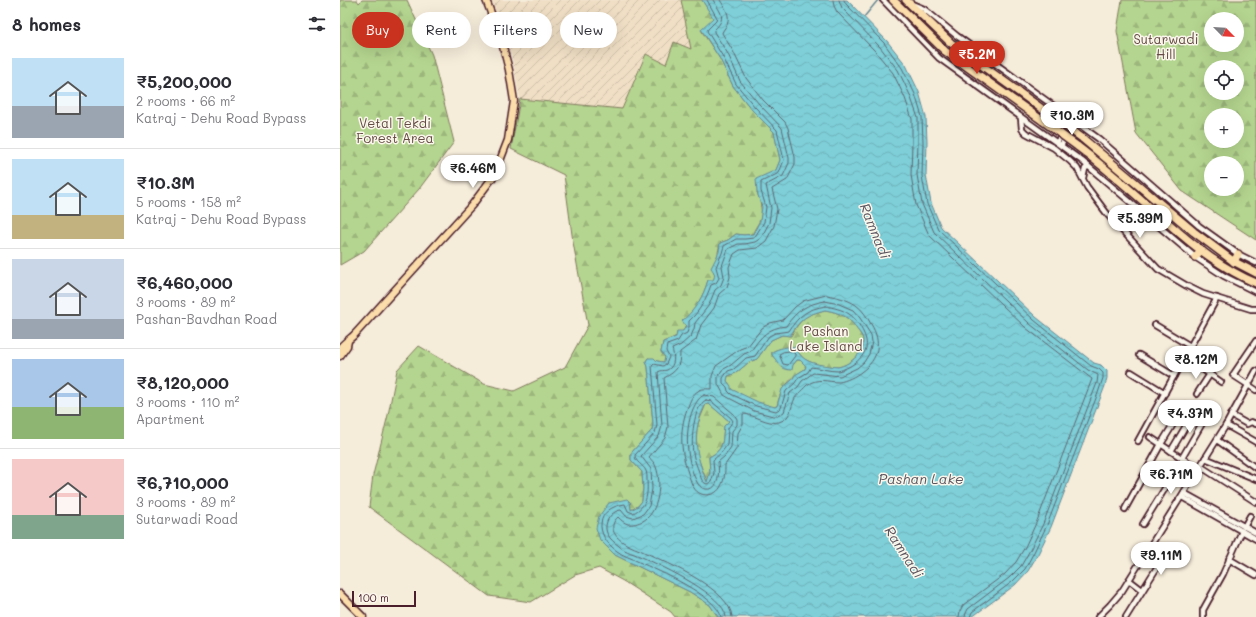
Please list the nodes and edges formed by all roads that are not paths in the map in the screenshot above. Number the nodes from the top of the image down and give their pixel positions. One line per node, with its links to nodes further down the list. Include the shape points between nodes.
1 (486, 0): 23 (main road, via 501,39 514,101 508,140 501,158 493,177 472,205)
2 (883, 0): 4 (street)
3 (907, 1): 8 (street, via 924,9 962,40); 15 (highway, bridge, via 951,43 1082,138 1194,232)
4 (893, 3): 5 (highway); 6 (street)
5 (916, 22): 6 (highway); 12 (highway, bridge, via 945,51 1077,146)
6 (910, 28): 7 (street, via 939,58)
7 (1022, 118): 9 (street); 11 (street, via 1022,129 1026,133 1065,156)
8 (1076, 122): 9 (street); 13 (street, via 1199,226)
9 (1059, 144): 10 (street)
10 (1088, 166): 11 (street); 14 (street)
11 (1083, 178): 20 (street, via 1108,215 1158,269 1187,286)
12 (1201, 250): 14 (highway); 18 (highway, via 1228,270)
13 (1238, 254): 15 (highway); 16 (street)
14 (1195, 257): 19 (street, via 1224,276)
15 (1234, 262): 17 (highway)
16 (1256, 263)
17 (1256, 273)
18 (1256, 283)
19 (1256, 292)
20 (1217, 298): 21 (street); 25 (street)
21 (1256, 309)
22 (1155, 325): 25 (street)
23 (348, 341): 26 (main road); 28 (main road)
24 (1256, 341): 35 (street, via 1234,375)
25 (1190, 346): 29 (street)
26 (340, 348)
27 (1139, 355): 33 (street)
28 (340, 356)
29 (1185, 357): 32 (street); 33 (street)
30 (1256, 371): 35 (street)
31 (1131, 372): 37 (street)
32 (1210, 374): 34 (street); 38 (street)
33 (1174, 376): 37 (street)
34 (1221, 382)
35 (1248, 385): 36 (street); 42 (street)
36 (1256, 390)
37 (1165, 393): 47 (street)
38 (1197, 394)
39 (1185, 405): 49 (street)
40 (1196, 408): 50 (street)
41 (1211, 408): 51 (street)
42 (1231, 416): 43 (street, via 1246,424); 44 (street)
43 (1256, 424)
44 (1226, 425): 46 (street); 48 (street)
45 (1150, 437): 49 (street)
46 (1217, 440): 52 (street); 54 (street)
47 (1138, 441)
48 (1256, 442)
49 (1161, 444): 50 (street); 58 (street)
50 (1171, 451): 51 (street)
51 (1183, 458): 53 (street); 60 (street)
52 (1205, 458): 53 (street); 55 (street)
53 (1200, 467): 56 (street); 57 (street)
54 (1256, 468)
55 (1256, 479)
56 (1183, 495): 61 (street); 67 (street)
57 (1256, 502)
58 (1125, 508)
59 (1250, 516): 61 (street)
60 (1142, 524)
61 (1245, 530): 62 (street); 63 (street); 65 (street)
62 (1256, 533)
63 (1256, 539)
64 (1166, 553): 68 (street)
65 (1229, 559): 66 (street); 74 (street, via 1203,610)
66 (1256, 575)
67 (1129, 580): 68 (street); 70 (street)
68 (1142, 590): 73 (street)
69 (340, 594): 71 (main road)
70 (1104, 614): 72 (street)
71 (363, 617)
72 (1098, 617)
73 (1126, 617)
74 (1203, 617)

